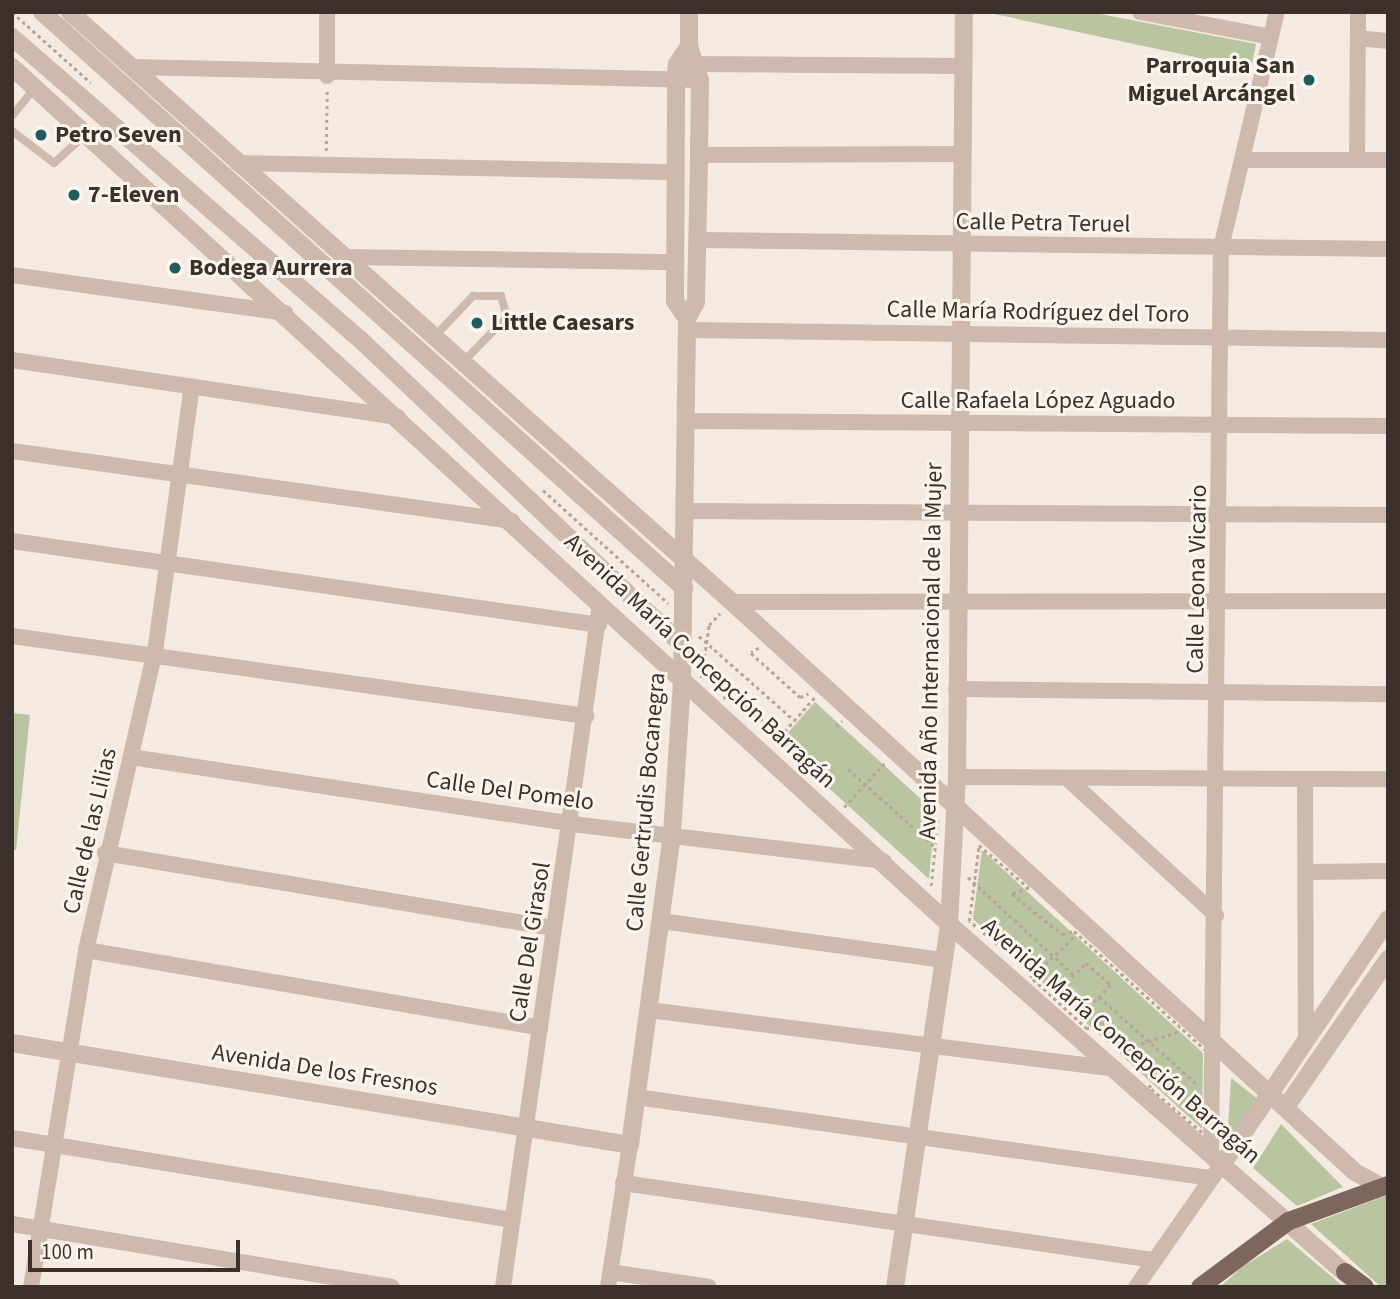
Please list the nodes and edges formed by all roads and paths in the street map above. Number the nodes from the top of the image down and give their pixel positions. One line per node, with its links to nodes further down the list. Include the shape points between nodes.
1 (42, 12): 63 (street, Avenida María Concepción Barragán)
2 (70, 12): 16 (street)
3 (327, 12): 19 (street)
4 (689, 12): 13 (street, Calle Gertrudis Bocanegra)
5 (964, 12): 14 (street, Avenida Año Internacional de la Mujer)
6 (1140, 12): 10 (street)
7 (1277, 12): 10 (street, Calle Leona Vicario)
8 (1358, 12): 11 (street)
9 (12, 37): 76 (street, Avenida María Concepción Barragán, via 366,344)
10 (1271, 37): 27 (street, Calle Leona Vicario)
11 (1358, 38): 12 (street); 26 (street)
12 (1388, 41)
13 (689, 46): 17 (street); 18 (street, Calle Gertrudis Bocanegra)
14 (962, 66): 18 (street); 24 (street, Avenida Año Internacional de la Mujer)
15 (12, 67): 20 (street, Avenida María Concepción Barragán)
16 (132, 67): 19 (street); 29 (street)
17 (677, 72): 18 (street); 19 (street); 31 (street, Calle Gertrudis Bocanegra)
18 (699, 72): 25 (street, Calle Gertrudis Bocanegra)
19 (327, 76): 30 (path)
20 (36, 88): 21 (lane); 23 (street, Avenida María Concepción Barragán)
21 (12, 116)
22 (12, 131): 23 (lane, via 54,163)
23 (87, 134): 39 (street, Avenida María Concepción Barragán)
24 (960, 154): 25 (street); 33 (street, Avenida Año Internacional de la Mujer)
25 (699, 155): 32 (street, Calle Gertrudis Bocanegra)
26 (1357, 159): 27 (street); 28 (street)
27 (1242, 160): 34 (street, Calle Leona Vicario)
28 (1388, 160)
29 (237, 163): 30 (street); 36 (street)
30 (326, 165): 31 (street)
31 (676, 172): 37 (street, Calle Gertrudis Bocanegra)
32 (698, 240): 33 (street, Calle Petra Teruel); 40 (street, Calle Gertrudis Bocanegra, via 696,302)
33 (960, 245): 34 (street, Calle Petra Teruel); 41 (street, Avenida Año Internacional de la Mujer)
34 (1221, 248): 35 (street, Calle Petra Teruel); 43 (street, Calle Leona Vicario)
35 (1388, 249)
36 (345, 257): 37 (street); 42 (street)
37 (675, 262): 40 (street, Calle Gertrudis Bocanegra, via 675,302)
38 (12, 275): 39 (street)
39 (287, 313): 48 (street, Avenida María Concepción Barragán)
40 (687, 325): 41 (street, Calle María Rodríguez del Toro); 49 (street, Calle Gertrudis Bocanegra)
41 (960, 332): 43 (street, Calle María Rodríguez del Toro); 50 (street, Avenida Año Internacional de la Mujer)
42 (434, 337): 46 (street); 46 (lane, via 473,296 501,296 507,317)
43 (1222, 338): 44 (street, Calle María Rodríguez del Toro); 51 (street, Calle Leona Vicario)
44 (1388, 340)
45 (12, 360): 47 (street)
46 (462, 363): 61 (street)
47 (192, 387): 48 (street); 54 (street, Calle de las Lilias)
48 (400, 418): 59 (street, Avenida María Concepción Barragán)
49 (687, 421): 50 (street, Calle Rafaela López Aguado); 55 (street, Calle Gertrudis Bocanegra)
50 (959, 423): 51 (street, Calle Rafaela López Aguado); 56 (street, Avenida Año Internacional de la Mujer)
51 (1221, 425): 52 (street, Calle Rafaela López Aguado); 58 (street, Calle Leona Vicario)
52 (1388, 426)
53 (12, 451): 54 (street)
54 (180, 475): 59 (street); 62 (street, Calle de las Lilias)
55 (686, 511): 56 (street); 61 (street, Calle Gertrudis Bocanegra)
56 (958, 514): 58 (street); 65 (street, Avenida Año Internacional de la Mujer)
57 (1388, 514): 58 (street)
58 (1220, 517): 66 (street, Calle Leona Vicario)
59 (512, 521): 69 (street, Avenida María Concepción Barragán)
60 (12, 541): 62 (street)
61 (685, 563): 63 (street, Calle Gertrudis Bocanegra); 68 (street)
62 (168, 564): 72 (street); 77 (street, Calle de las Lilias)
63 (684, 588): 70 (street, Calle Gertrudis Bocanegra)
64 (660, 595): 70 (path)
65 (959, 597): 66 (street); 68 (street); 80 (street, Avenida Año Internacional de la Mujer)
66 (1220, 599): 67 (street); 82 (street, Calle Leona Vicario)
67 (1388, 601)
68 (732, 602): 111 (street)
69 (600, 605): 72 (street, Calle Del Girasol); 78 (street, Avenida María Concepción Barragán)
70 (684, 621): 75 (path); 76 (street, Calle Gertrudis Bocanegra)
71 (731, 621): 75 (path, via 720,613 709,625)
72 (599, 625): 87 (street, Calle Del Girasol)
73 (12, 636): 77 (street)
74 (751, 638): 84 (path, via 761,646 751,653 800,697)
75 (706, 643): 79 (path, via 701,678); 88 (path)
76 (683, 646): 78 (street, Calle Gertrudis Bocanegra)
77 (155, 652): 87 (street); 95 (street, Calle de las Lilias)
78 (682, 682): 114 (street, Calle Gertrudis Bocanegra); 117 (street, Avenida María Concepción Barragán)
79 (708, 685)
80 (956, 689): 82 (street); 103 (street, Avenida Año Internacional de la Mujer)
81 (715, 692): 92 (path, via 722,699 736,693 768,726 758,730)
82 (1218, 692): 83 (street); 106 (street, Calle Leona Vicario)
83 (1388, 694)
84 (815, 696): 85 (path); 88 (path)
85 (824, 705)
86 (833, 713): 89 (path)
87 (586, 716): 113 (street, Calle Del Girasol)
88 (794, 720): 92 (path)
89 (842, 721): 90 (path); 91 (path)
90 (836, 726)
91 (851, 729)
92 (774, 744): 93 (path)
93 (782, 752)
94 (877, 754): 98 (path)
95 (131, 757): 113 (street, Calle Del Pomelo); 116 (street, Calle de las Lilias)
96 (809, 759): 99 (path)
97 (791, 760): 99 (path)
98 (886, 762): 101 (path); 108 (path)
99 (800, 768): 102 (path)
100 (848, 769): 108 (path)
101 (895, 770)
102 (809, 776)
103 (957, 777): 105 (street); 111 (street, Avenida Año Internacional de la Mujer)
104 (1388, 779): 107 (street)
105 (1069, 780): 106 (street); 123 (street)
106 (1219, 782): 107 (street); 123 (street, Calle Leona Vicario)
107 (1305, 782): 120 (street)
108 (865, 784): 110 (path); 115 (path)
109 (835, 799): 110 (path)
110 (844, 807): 112 (path)
111 (947, 807): 115 (path); 118 (street, Avenida Año Internacional de la Mujer); 140 (street)
112 (854, 816)
113 (572, 824): 114 (street, Calle Del Pomelo); 127 (street, Calle Del Girasol)
114 (672, 833): 117 (street, Calle Del Pomelo); 125 (street, Calle Gertrudis Bocanegra)
115 (935, 847): 118 (path); 121 (path, via 932,887)
116 (105, 853): 127 (street); 129 (street, Calle de las Lilias)
117 (884, 861): 126 (street, Avenida María Concepción Barragán)
118 (953, 863): 122 (path); 126 (street, Avenida Año Internacional de la Mujer)
119 (1388, 871): 120 (street)
120 (1307, 872): 139 (street)
121 (922, 878)
122 (974, 883): 128 (path, via 979,845 1029,888 1012,894 1062,934); 130 (path); 133 (path, via 969,920 1002,949 1015,944)
123 (1216, 915): 140 (street, Calle Leona Vicario)
124 (1388, 919): 139 (street)
125 (661, 921): 132 (street); 136 (street, Calle Gertrudis Bocanegra)
126 (949, 924): 132 (street, Avenida Año Internacional de la Mujer); 146 (street, Avenida María Concepción Barragán)
127 (555, 928): 137 (street, Calle Del Girasol)
128 (1078, 934): 130 (path); 138 (path)
129 (86, 950): 137 (street); 145 (street, Calle de las Lilias)
130 (1054, 955): 133 (path); 134 (path)
131 (1388, 959): 150 (street)
132 (943, 960): 143 (street, Avenida Año Internacional de la Mujer)
133 (1040, 969): 144 (path, via 1030,977 1087,1029 1102,1023)
134 (1074, 975): 135 (path, via 1086,963 1111,985); 135 (path, via 1062,987 1088,1009)
135 (1099, 997): 141 (path)
136 (649, 1010): 143 (street); 149 (street, Calle Gertrudis Bocanegra)
137 (540, 1028): 151 (street, Calle Del Girasol)
138 (1184, 1030): 141 (path); 147 (path, via 1207,1051)
139 (1306, 1038): 148 (street)
140 (1215, 1041): 147 (street, Calle Leona Vicario); 148 (street)
141 (1150, 1042): 144 (path); 147 (path)
142 (12, 1044): 145 (street, Avenida De los Fresnos)
143 (930, 1045): 146 (street); 152 (street, Avenida Año Internacional de la Mujer)
144 (1128, 1048): 147 (path, via 1160,1080 1148,1087 1207,1138)
145 (67, 1052): 151 (street, Avenida De los Fresnos); 155 (street, Calle de las Lilias)
146 (1115, 1069): 156 (street, Avenida María Concepción Barragán)
147 (1209, 1095): 156 (street, Calle Leona Vicario)
148 (1270, 1095): 150 (street); 156 (street)
149 (636, 1097): 152 (street); 154 (street, Calle Gertrudis Bocanegra)
150 (1286, 1107): 159 (street, via 1355,1172)
151 (527, 1128): 154 (street, Avenida De los Fresnos); 160 (street, Calle Del Girasol)
152 (917, 1136): 157 (street); 163 (street, Avenida Año Internacional de la Mujer)
153 (12, 1138): 155 (street)
154 (630, 1145): 158 (street, Calle Gertrudis Bocanegra)
155 (53, 1146): 160 (street); 164 (street, Calle de las Lilias)
156 (1217, 1158): 157 (street); 161 (street, Avenida María Concepción Barragán)
157 (1211, 1178): 165 (street)
158 (623, 1183): 163 (street); 167 (street, Calle Gertrudis Bocanegra)
159 (1384, 1185): 161 (main road)
160 (512, 1220): 170 (street, Calle Del Girasol)
161 (1289, 1222): 166 (street, Avenida María Concepción Barragán); 174 (main road)
162 (12, 1224): 164 (street)
163 (905, 1226): 165 (street); 172 (street, Avenida Año Internacional de la Mujer)
164 (40, 1228): 168 (street, Calle de las Lilias); 169 (street)
165 (1154, 1260): 173 (street)
166 (1345, 1272): 175 (main road)
167 (610, 1279): 171 (street)
168 (31, 1287)
169 (392, 1287)
170 (503, 1287)
171 (709, 1287)
172 (895, 1287)
173 (1136, 1287)
174 (1200, 1287)
175 (1362, 1287)

